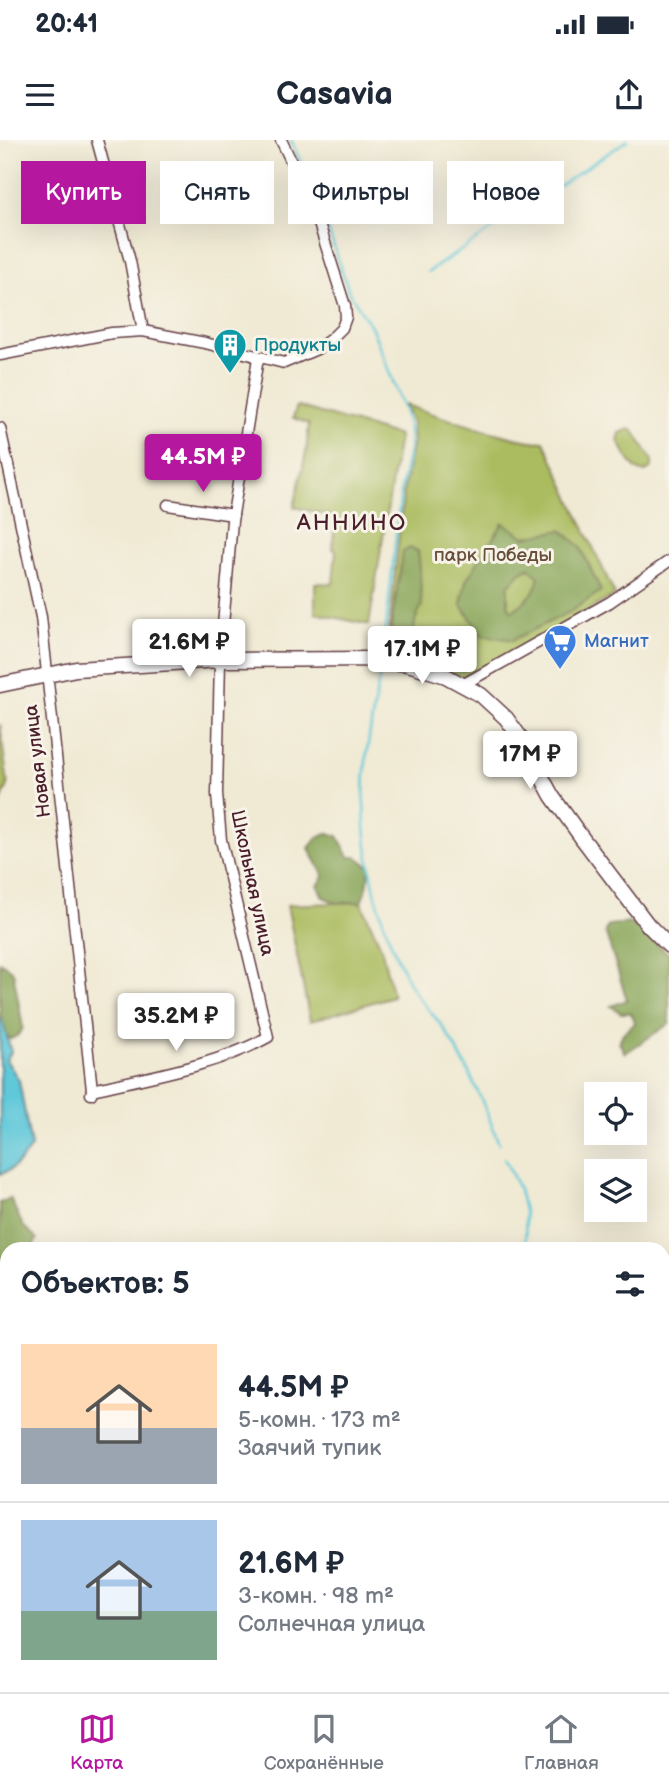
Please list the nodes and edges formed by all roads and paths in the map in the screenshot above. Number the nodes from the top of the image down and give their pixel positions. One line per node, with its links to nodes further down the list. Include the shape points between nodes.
1 (97, 140): 3 (street, via 130,261)
2 (281, 140): 5 (street, via 316,211 346,317 342,328 317,349 284,363)
3 (143, 331): 4 (street); 5 (street)
4 (0, 355)
5 (258, 358): 8 (street, Школьная улица)
6 (0, 428): 11 (street, Новая улица, via 41,617)
7 (168, 505): 8 (street)
8 (233, 515): 10 (street, Школьная улица)
9 (669, 561): 12 (street, via 610,602)
10 (220, 660): 11 (main road); 12 (main road, via 373,659 425,668); 15 (street, Школьная улица, via 217,794 221,840 268,1037 217,1058)
11 (45, 674): 13 (main road); 15 (street, Новая улица)
12 (464, 684): 14 (main road, via 506,718 552,796 648,925)
13 (0, 685)
14 (669, 946)
15 (91, 1092)

